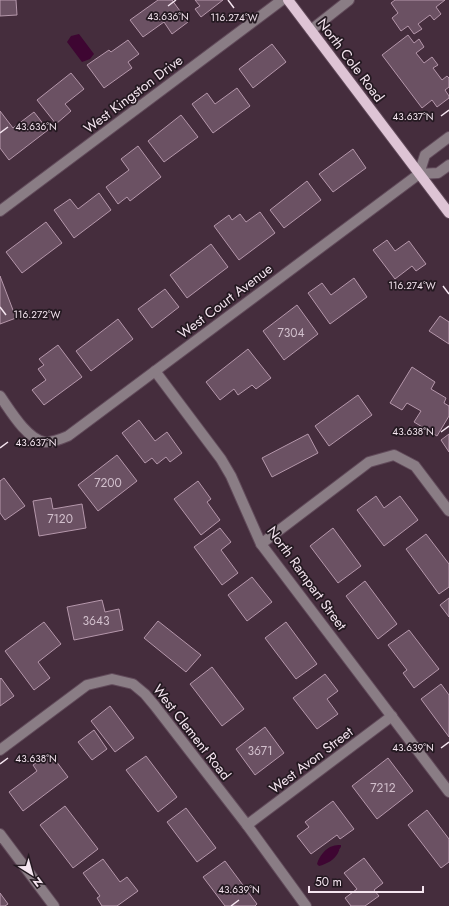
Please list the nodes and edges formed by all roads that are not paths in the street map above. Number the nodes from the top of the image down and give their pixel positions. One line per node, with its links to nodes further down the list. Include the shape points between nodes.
1 (282, 0): 9 (street, West Kingston Drive)
2 (288, 0): 5 (main road, North Cole Road)
3 (349, 0): 4 (street)
4 (338, 3): 5 (street)
5 (311, 30): 8 (main road, North Cole Road)
6 (449, 137): 8 (street, via 424,155)
7 (449, 165): 8 (street, via 438,173)
8 (419, 174): 10 (main road, North Cole Road); 11 (street, West Court Avenue)
9 (0, 211)
10 (449, 213)
11 (155, 371): 12 (street, West Court Avenue, via 68,436 57,441 44,442 34,437); 14 (street, North Rampart Street, via 221,459)
12 (0, 396)
13 (449, 512): 14 (street, via 415,466 394,455 369,462)
14 (262, 544): 15 (street, North Rampart Street)
15 (392, 716): 17 (street, North Rampart Street); 18 (street, West Avon Street)
16 (0, 750): 18 (street, West Clement Road, via 87,685 112,679 134,684 145,694)
17 (449, 792)
18 (247, 825): 21 (street, West Clement Road)
19 (0, 834): 20 (street)
20 (54, 906)
21 (306, 906)

